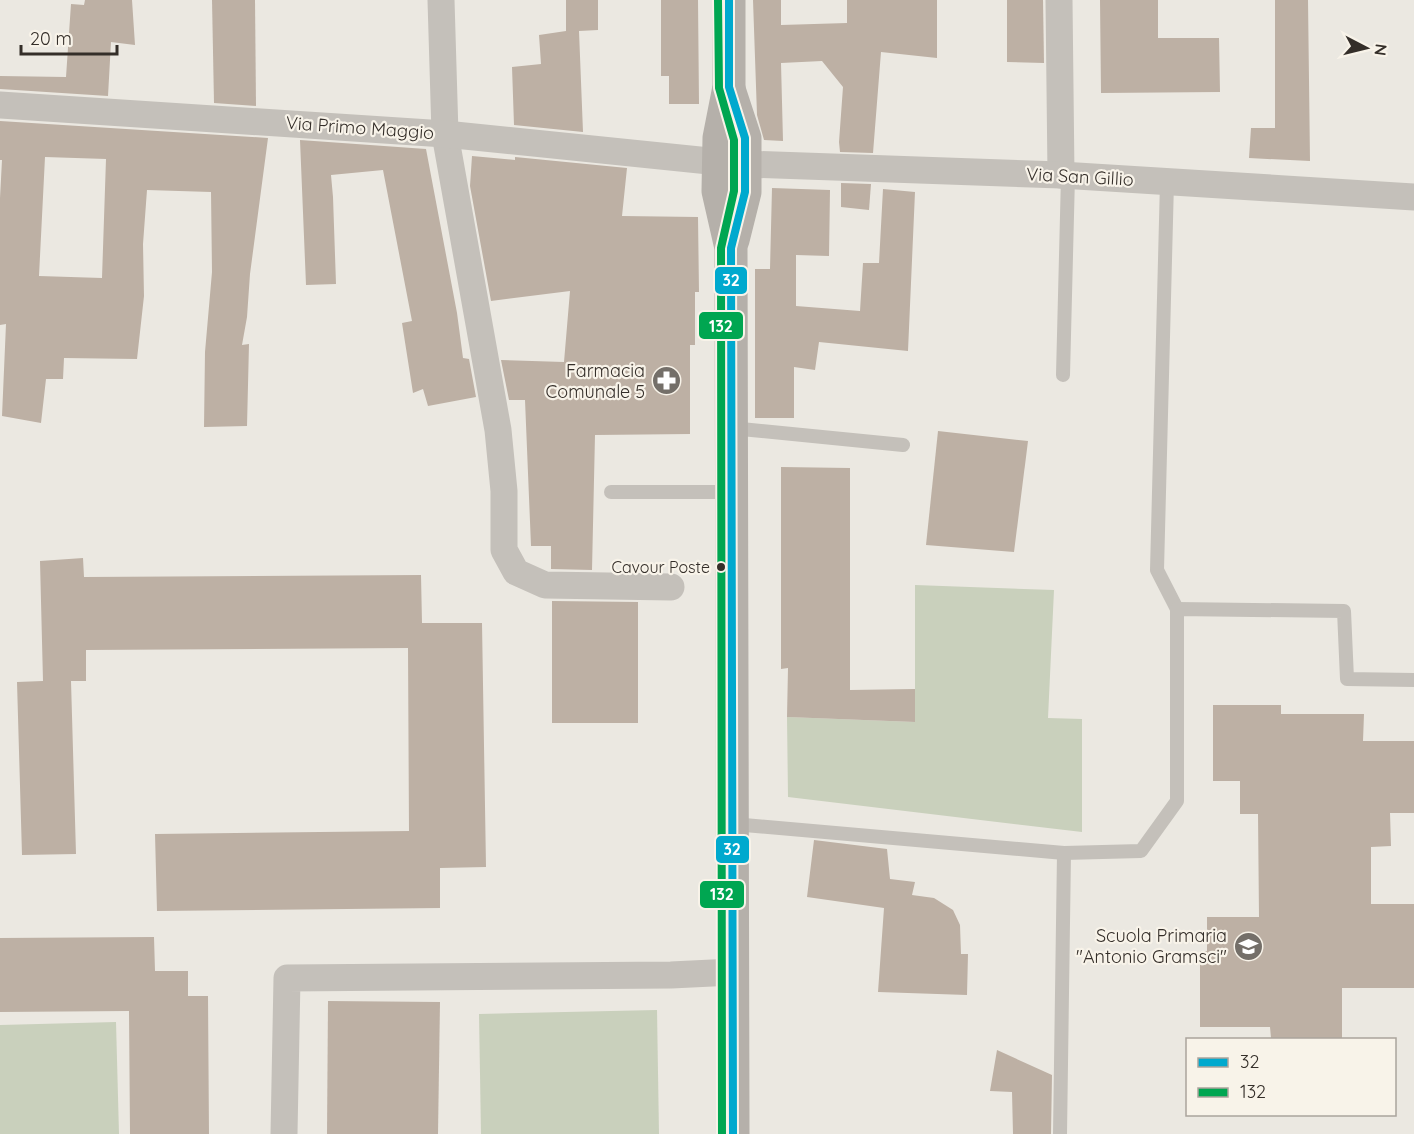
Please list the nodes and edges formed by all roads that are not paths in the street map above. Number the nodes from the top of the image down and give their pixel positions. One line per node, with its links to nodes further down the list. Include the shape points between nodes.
1 (441, 0): 5 (street)
2 (729, 0): 6 (main road, via 729,87 745,138)
3 (1059, 0): 7 (street)
4 (0, 105): 5 (street, Via Primo Maggio)
5 (445, 134): 6 (street, Via Primo Maggio); 15 (street, via 499,441 504,550 516,572 545,585)
6 (732, 163): 7 (street, Via San Gillio); 11 (main road, via 745,192 731,248)
7 (1064, 175): 8 (street, Via San Gillio); 10 (lane)
8 (1167, 182): 9 (street, Via San Gillio); 16 (lane, via 1157,570)
9 (1414, 197)
10 (1063, 375)
11 (731, 428): 12 (lane); 14 (main road)
12 (903, 445)
13 (611, 492): 14 (lane)
14 (731, 492): 18 (main road)
15 (671, 586)
16 (1177, 609): 17 (lane, via 1344,611 1347,679); 19 (lane, via 1177,801 1141,851)
17 (1414, 680)
18 (733, 824): 19 (lane); 20 (main road)
19 (1064, 854): 23 (lane)
20 (733, 972): 21 (street, via 287,978); 22 (main road)
21 (284, 1134)
22 (733, 1134)
23 (1060, 1134)

